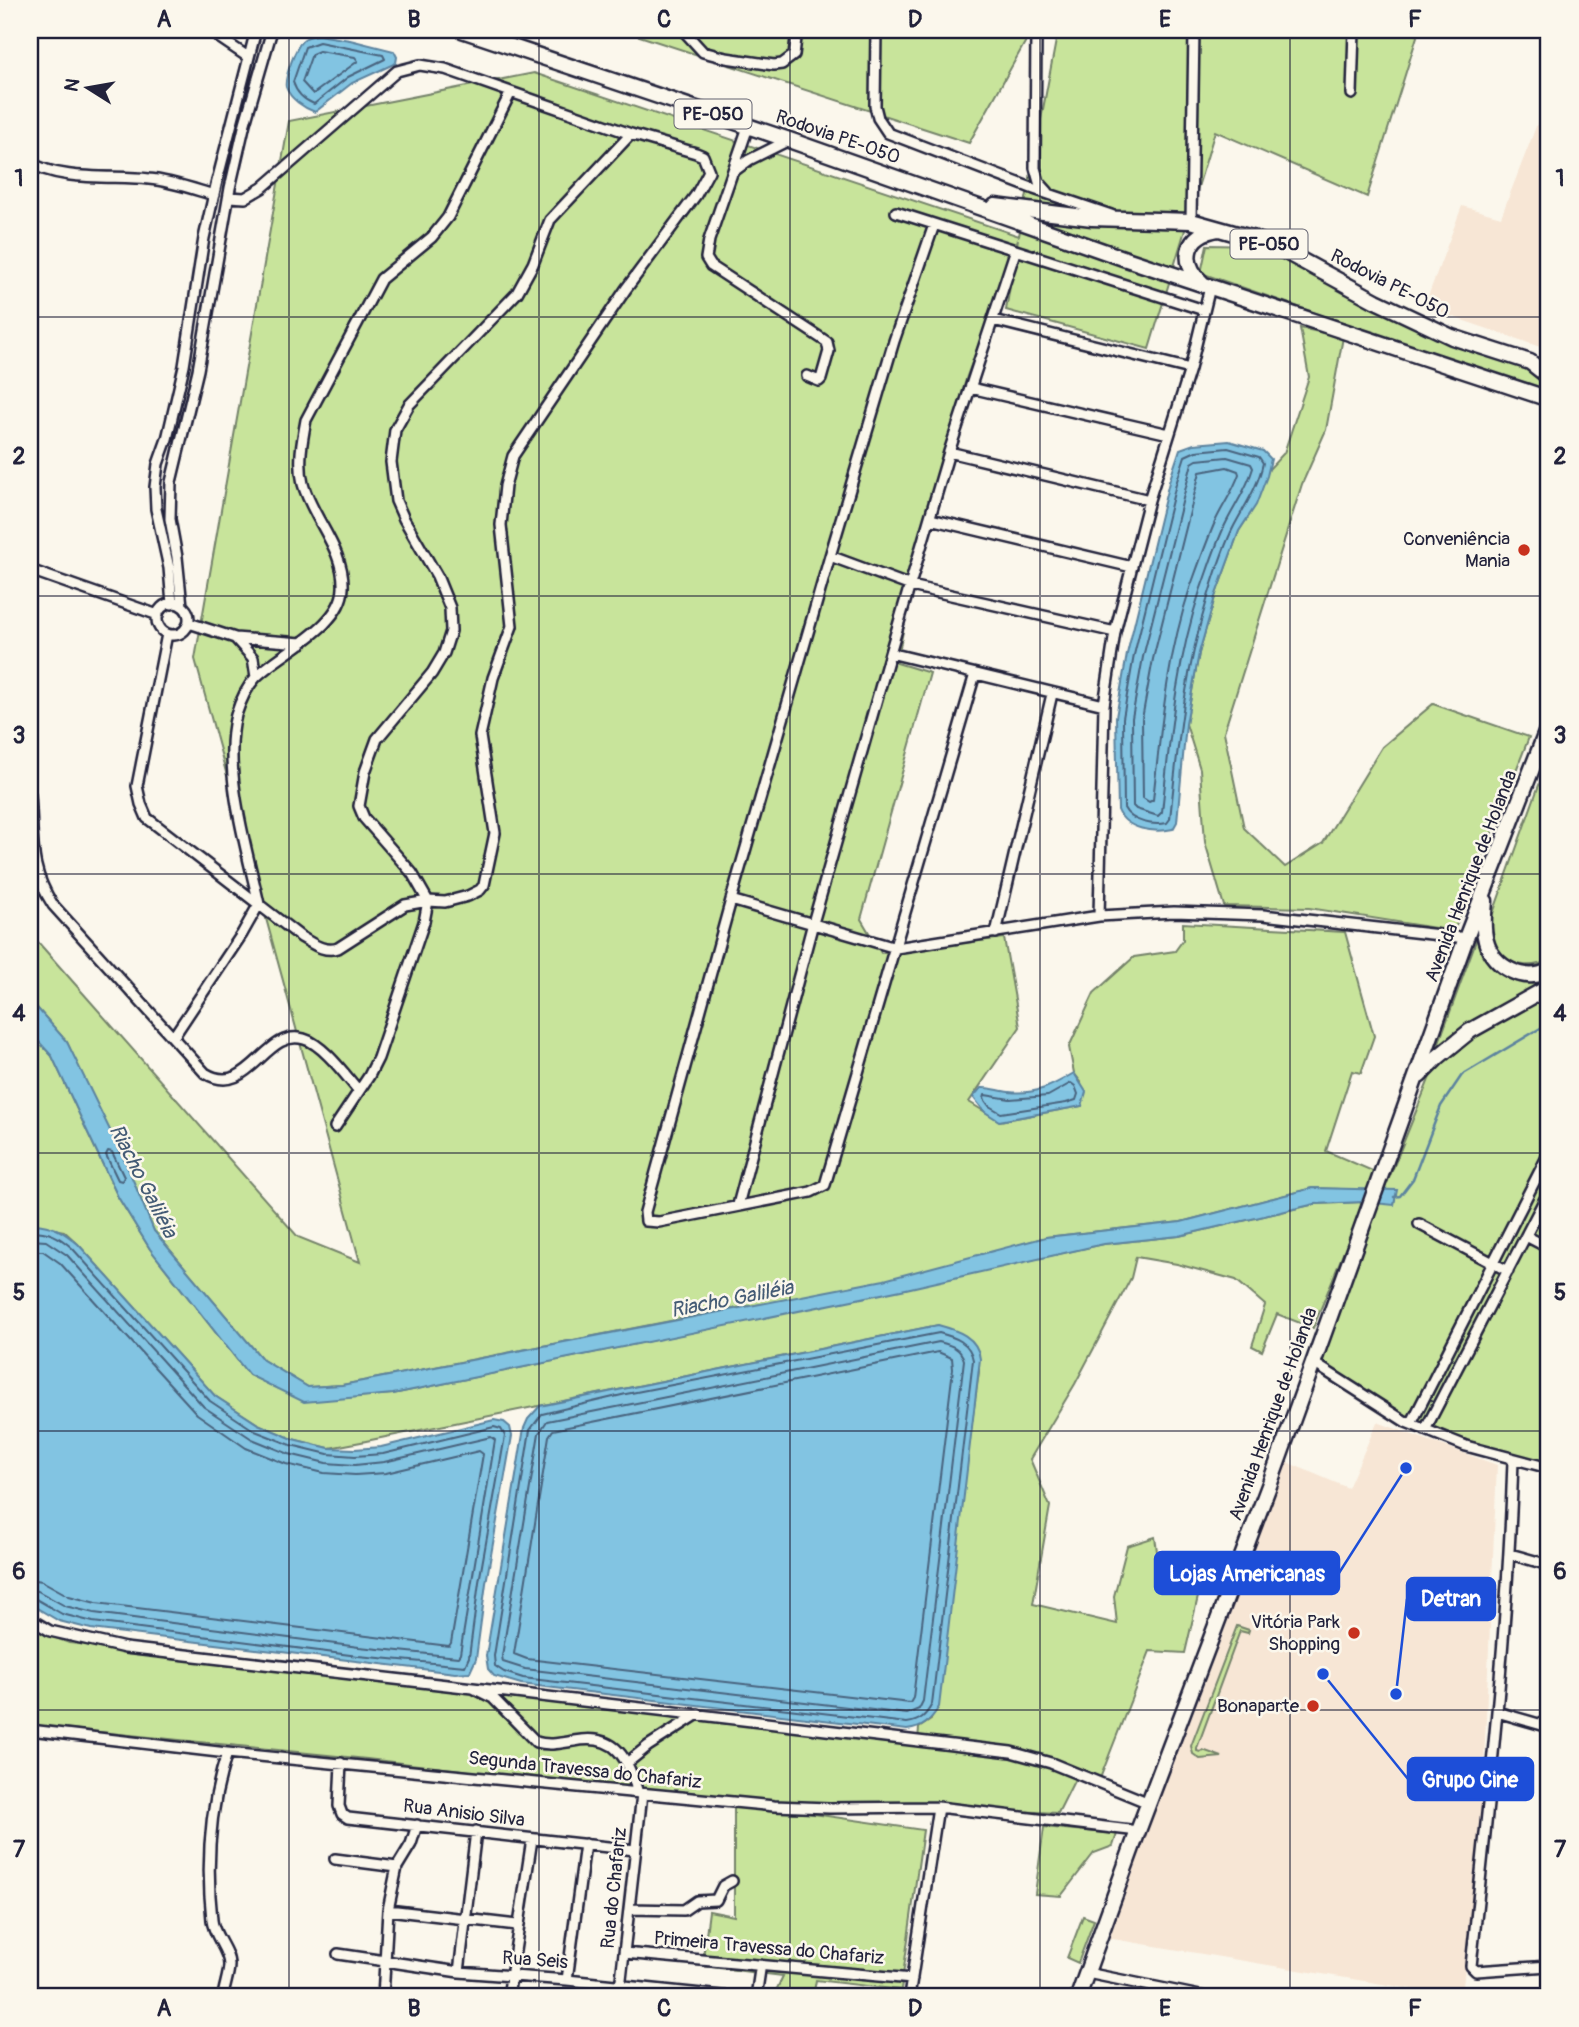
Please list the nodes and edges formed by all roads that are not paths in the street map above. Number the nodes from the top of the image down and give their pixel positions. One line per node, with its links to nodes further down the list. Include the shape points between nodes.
1 (208, 30): 13 (street)
2 (256, 30): 11 (street)
3 (272, 30): 12 (street)
4 (462, 30): 16 (main road, Rodovia PE-050 / PE-050)
5 (683, 30): 6 (street, via 703,52 774,65 794,55)
6 (797, 30)
7 (876, 30): 22 (street, via 875,106 888,133)
8 (1036, 30): 22 (street, via 1035,168 1038,182)
9 (1194, 30): 27 (street)
10 (1354, 30): 15 (street)
11 (252, 43): 12 (street); 13 (street)
12 (266, 48): 23 (street)
13 (248, 57): 21 (street)
14 (511, 92): 17 (street); 23 (street, via 437,67 406,67 262,188 245,198); 56 (street, via 448,217 432,237 381,279 306,420 300,467 343,587 340,605)
15 (1352, 94)
16 (748, 127): 18 (main road, Rodovia PE-050 / PE-050); 20 (street)
17 (631, 134): 66 (street, via 550,220 517,293 409,405 395,430 391,462 396,500 437,576 450,608 451,631 432,673 377,739 359,806 412,873); 66 (street, via 703,156 709,171 513,456 501,525 512,626 493,678 480,736 495,833 489,867 480,890 445,902)
18 (789, 140): 20 (street); 24 (main road, Rodovia PE-050 / PE-050)
19 (32, 166): 21 (street, via 82,176 159,180)
20 (733, 172): 37 (street, via 707,246 708,263 827,342 830,351 821,379)
21 (214, 194): 23 (street); 23 (street); 49 (street, via 184,366 155,487)
22 (1052, 195): 26 (street)
23 (229, 197): 50 (street, via 198,370 171,482 170,519)
24 (962, 202): 26 (main road, Rodovia PE-050 / PE-050, via 1045,214); 31 (main road, Rodovia PE-050 / PE-050)
25 (896, 212): 28 (street)
26 (1118, 217): 27 (main road, Rodovia PE-050 / PE-050)
27 (1191, 221): 29 (main road, Rodovia PE-050 / PE-050)
28 (934, 225): 30 (street); 45 (street)
29 (1219, 228): 31 (main road, via 1206,230 1189,249 1192,274); 34 (main road, Rodovia PE-050 / PE-050, via 1284,251 1452,337)
30 (1016, 252): 32 (street); 33 (street)
31 (1206, 285): 32 (street); 40 (main road, Rodovia PE-050 / PE-050)
32 (1204, 310): 36 (street)
33 (993, 320): 36 (street); 39 (street)
34 (1530, 362): 35 (main road); 38 (main road, Rodovia PE-050 / PE-050)
35 (1549, 367)
36 (1190, 369): 41 (street)
37 (807, 376)
38 (1549, 377)
39 (971, 388): 41 (street); 42 (street)
40 (1549, 399)
41 (1169, 434): 43 (street)
42 (949, 452): 43 (street); 44 (street)
43 (1149, 500): 46 (street)
44 (930, 519): 46 (street); 48 (street)
45 (830, 556): 48 (street); 65 (street)
46 (1132, 567): 53 (street)
47 (30, 570): 51 (street)
48 (911, 586): 53 (street); 57 (street)
49 (172, 604): 50 (street); 51 (street)
50 (182, 606): 52 (street)
51 (158, 615): 54 (street, via 158,624)
52 (189, 623): 54 (street, via 180,634); 55 (street)
53 (1115, 632): 61 (street)
54 (167, 634): 67 (street, via 137,786 141,804 147,818)
55 (236, 638): 56 (street); 59 (street, via 253,658)
56 (302, 643): 59 (street)
57 (890, 653): 58 (street); 69 (street)
58 (975, 674): 60 (street); 72 (street)
59 (256, 677): 67 (street, via 236,714 233,754 240,818)
60 (1052, 694): 61 (street); 70 (street)
61 (1104, 705): 68 (street)
62 (1549, 725): 64 (main road, Avenida Henrique de Holanda)
63 (30, 795): 75 (street, via 35,872 41,887)
64 (1487, 886): 71 (main road, Avenida Henrique de Holanda); 73 (main road, via 1484,928 1491,953 1514,972)
65 (731, 900): 69 (street); 81 (street, via 645,1217 659,1222)
66 (428, 901): 67 (street, via 400,908 332,950 301,937); 77 (street, via 383,1046)
67 (259, 904): 75 (street)
68 (1099, 916): 70 (street); 71 (street, via 1174,912 1263,915)
69 (813, 923): 72 (street); 81 (street)
70 (996, 933): 72 (street)
71 (1466, 938): 76 (main road, Avenida Henrique de Holanda)
72 (895, 948): 81 (street, via 825,1185 811,1192)
73 (1549, 971)
74 (1549, 987): 76 (main road, Avenida Henrique de Holanda, via 1470,1031)
75 (174, 1036): 77 (street, via 194,1063 220,1080 233,1080 283,1041 304,1039 317,1045)
76 (1415, 1080): 89 (main road, Avenida Henrique de Holanda)
77 (359, 1091): 78 (street)
78 (335, 1127)
79 (1549, 1153): 85 (street)
80 (1549, 1191): 83 (street)
81 (738, 1205)
82 (1419, 1224): 85 (street)
83 (1526, 1236): 84 (street); 86 (street)
84 (1549, 1248)
85 (1493, 1263): 86 (street); 87 (street)
86 (1508, 1271): 88 (street)
87 (1454, 1338): 88 (street); 90 (street)
88 (1469, 1345): 91 (street)
89 (1312, 1362): 90 (street); 106 (main road, Avenida Henrique de Holanda)
90 (1411, 1424): 91 (street)
91 (1425, 1430): 92 (street)
92 (1513, 1460): 93 (street); 94 (street)
93 (1549, 1468)
94 (1510, 1554): 95 (street); 98 (street)
95 (1549, 1565)
96 (30, 1619): 97 (street, via 66,1636 125,1648)
97 (473, 1688): 99 (street); 104 (street, via 494,1698 536,1742 595,1739 614,1746)
98 (1497, 1712): 100 (street); 124 (street, via 1472,1968)
99 (698, 1714): 104 (street); 106 (street, via 1011,1752 1062,1767)
100 (1549, 1727)
101 (30, 1730): 102 (street, Segunda Travessa do Chafariz)
102 (227, 1753): 103 (street, Segunda Travessa do Chafariz); 133 (street, via 219,1778 211,1854 212,1924 230,1964)
103 (341, 1763): 105 (street, Segunda Travessa do Chafariz); 108 (street, Rua Anisio Silva, via 343,1816)
104 (627, 1763): 105 (street)
105 (640, 1793): 107 (street, Segunda Travessa do Chafariz, via 774,1806); 113 (street, Rua do Chafariz)
106 (1149, 1803): 110 (main road, Avenida Henrique de Holanda)
107 (937, 1807): 110 (street, Segunda Travessa do Chafariz); 129 (street)
108 (417, 1825): 109 (street, Rua Anisio Silva); 115 (street)
109 (476, 1831): 111 (street, Rua Anisio Silva); 119 (street)
110 (1138, 1831): 127 (main road, Avenida Henrique de Holanda)
111 (532, 1839): 112 (street, Rua Anisio Silva); 120 (street)
112 (585, 1844): 113 (street, Rua Anisio Silva); 130 (street)
113 (635, 1850): 117 (street, Rua do Chafariz)
114 (335, 1859): 115 (street)
115 (397, 1867): 118 (street)
116 (732, 1881): 117 (street, via 714,1901 697,1901 687,1909)
117 (629, 1909): 121 (street, Rua do Chafariz)
118 (387, 1910): 119 (street); 123 (street)
119 (464, 1920): 120 (street); 126 (street)
120 (517, 1925): 128 (street)
121 (624, 1953): 129 (street, Primeira Travessa do Chafariz); 131 (street, Rua do Chafariz)
122 (338, 1954): 123 (street, Rua Seis)
123 (385, 1959): 126 (street, Rua Seis); 134 (street)
124 (1549, 1966)
125 (760, 1970): 138 (street)
126 (459, 1972): 128 (street, Rua Seis)
127 (1087, 1973): 140 (main road, Avenida Henrique de Holanda); 141 (street)
128 (511, 1976): 130 (street, Rua Seis); 135 (street)
129 (912, 1979): 139 (street)
130 (567, 1980): 131 (street, Rua Seis)
131 (620, 1986): 132 (street, Rua Seis); 136 (street, Rua do Chafariz)
132 (691, 1995): 137 (street, Rua Seis)
133 (223, 1997)
134 (383, 1997)
135 (508, 1997)
136 (619, 1997)
137 (731, 1997)
138 (756, 1997)
139 (909, 1997)
140 (1079, 1997)
141 (1205, 1997)

